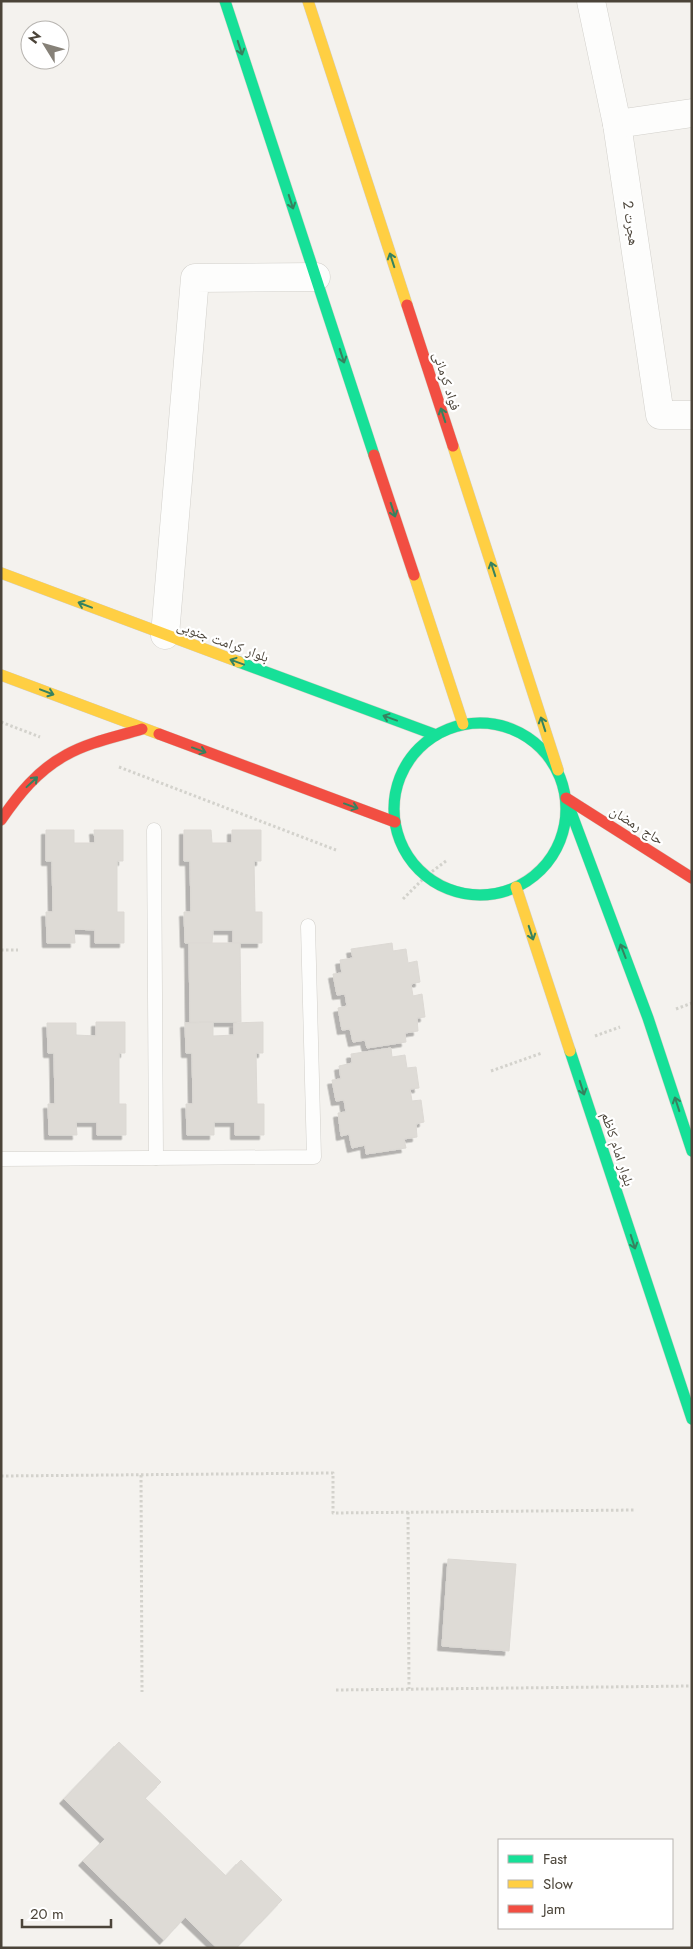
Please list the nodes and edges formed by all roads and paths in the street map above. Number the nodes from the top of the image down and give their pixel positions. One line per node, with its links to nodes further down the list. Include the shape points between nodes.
1 (225, 1): 6 (street, one-way to 6)
2 (308, 1): 16 (street, فواد کرمانی, one-way to 2)
3 (591, 1): 5 (street, هجرت 2)
4 (692, 113): 5 (street)
5 (617, 124): 7 (street, هجرت 2, via 660,414)
6 (316, 277): 9 (street, via 194,278); 12 (street, one-way to 12)
7 (692, 415)
8 (1, 573): 9 (street, بلوار کرامت جنوبی, one-way to 8)
9 (165, 635): 14 (street, بلوار کرامت جنوبی, one-way to 9)
10 (1, 675): 13 (street, one-way to 13)
11 (1, 722): 15 (path)
12 (463, 724): 14 (street); 16 (street, via 482,722 518,731 534,741)
13 (142, 728): 15 (street); 19 (street, one-way to 19)
14 (436, 735): 19 (street, via 407,763 394,802)
15 (75, 750): 18 (street, one-way to 15, via 18,795 51,764); 21 (path)
16 (558, 770): 17 (street)
17 (566, 798): 24 (street, حاج رمضان); 25 (street, via 563,834 555,850 532,878); 30 (street, one-way to 17, via 648,1018)
18 (1, 820)
19 (395, 822): 23 (street, via 406,852)
20 (154, 830): 31 (lane)
21 (336, 850)
22 (446, 861): 23 (path)
23 (426, 876): 25 (street, via 442,886 479,895); 26 (path)
24 (692, 878)
25 (516, 887): 33 (street, بلوار امام کاظم, one-way to 33)
26 (403, 899)
27 (308, 926): 31 (lane, via 314,1157)
28 (1, 950): 29 (path)
29 (18, 950)
30 (692, 1151)
31 (156, 1158): 32 (lane)
32 (1, 1159)
33 (692, 1419)
34 (141, 1475): 35 (path); 37 (path, via 333,1473 333,1513); 41 (path)
35 (1, 1476)
36 (636, 1510): 37 (path)
37 (408, 1512): 39 (path)
38 (692, 1686): 39 (path)
39 (409, 1689): 40 (path)
40 (336, 1690)
41 (142, 1692)

